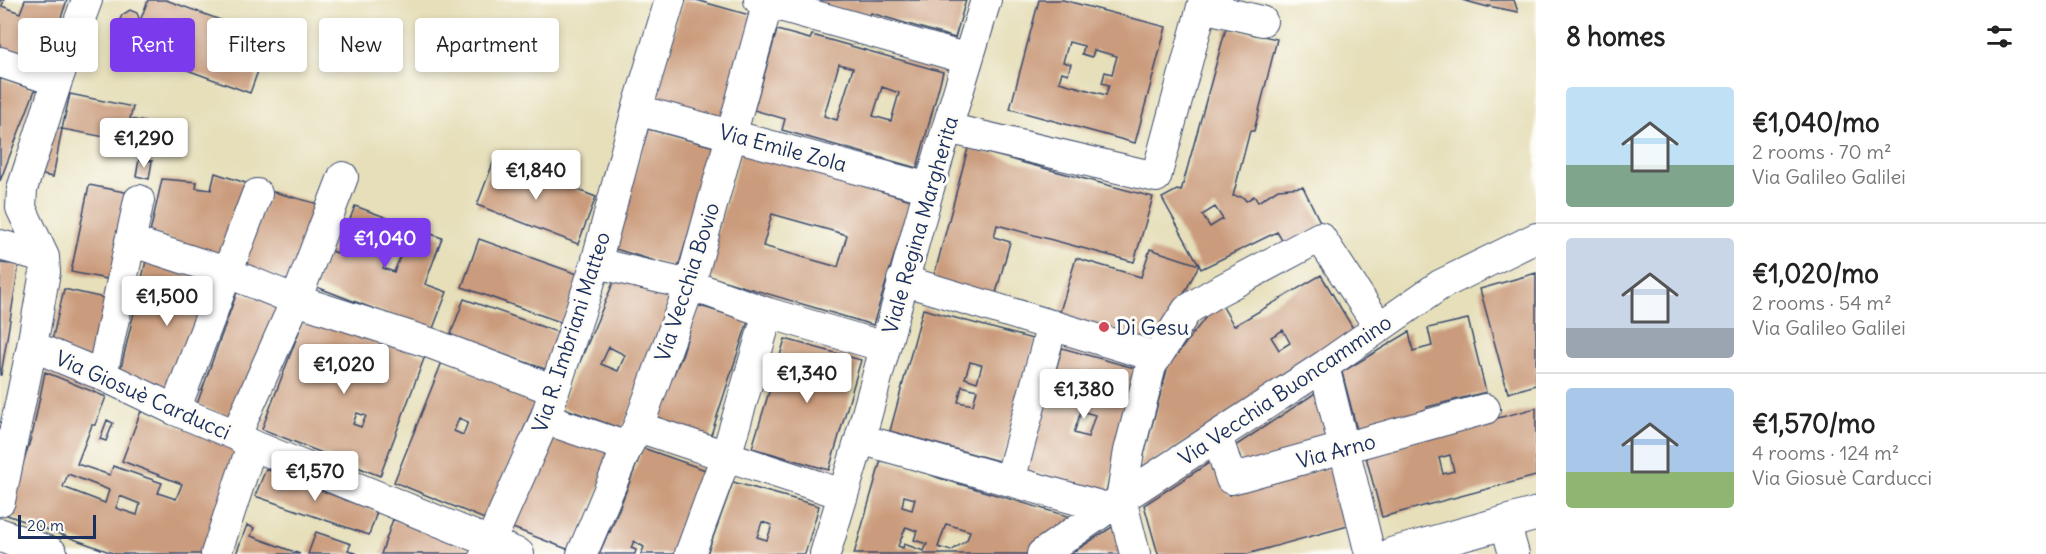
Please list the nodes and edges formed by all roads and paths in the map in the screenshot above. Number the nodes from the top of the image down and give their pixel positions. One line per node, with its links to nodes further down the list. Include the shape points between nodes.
1 (87, 0): 8 (street)
2 (670, 0): 9 (street, Via R. Imbriani Matteo)
3 (986, 0): 6 (street, Viale Regina Margherita)
4 (764, 1): 6 (street); 11 (street, Via Vecchia Bovio)
5 (1262, 21): 10 (street, via 1202,7 1156,177)
6 (968, 59): 10 (street, Viale Regina Margherita)
7 (0, 62): 8 (street)
8 (57, 81): 19 (street, via 21,199 23,215)
9 (637, 110): 11 (street, Via Emile Zola); 20 (street, Via R. Imbriani Matteo)
10 (947, 128): 13 (street, Viale Regina Margherita)
11 (731, 134): 13 (street, Via Emile Zola); 23 (street, Via Vecchia Bovio)
12 (343, 177): 24 (street)
13 (929, 188): 22 (street, Viale Regina Margherita)
14 (257, 194): 21 (street)
15 (140, 200): 17 (street)
16 (1536, 238): 27 (street, Via Vecchia Buoncammino, via 1440,285)
17 (130, 240): 21 (street); 32 (street)
18 (0, 245): 19 (street)
19 (44, 257): 28 (street)
20 (596, 263): 23 (street); 33 (street, Via R. Imbriani Matteo)
21 (226, 272): 24 (street); 35 (street)
22 (903, 280): 26 (street); 29 (street, Viale Regina Margherita)
23 (690, 285): 25 (street); 38 (street, Via Vecchia Bovio)
24 (296, 300): 33 (street, via 430,343); 40 (street)
25 (768, 312): 29 (street); 42 (street)
26 (1052, 326): 30 (street); 43 (street)
27 (1380, 327): 30 (street, via 1320,237 1187,310); 31 (street, Via Vecchia Buoncammino)
28 (32, 346): 32 (street, Via Giosuè Carducci); 45 (street)
29 (885, 347): 39 (street, Viale Regina Margherita)
30 (1156, 357): 46 (street)
31 (1324, 366): 37 (street, Via Vecchia Buoncammino); 41 (street)
32 (102, 375): 35 (street, Via Giosuè Carducci)
33 (554, 390): 36 (street, Via R. Imbriani Matteo)
34 (1485, 409): 41 (street, Via Arno)
35 (175, 410): 40 (street, Via Giosuè Carducci)
36 (545, 419): 38 (street); 49 (street, Via R. Imbriani Matteo)
37 (1217, 436): 41 (street, Via Arno, via 1230,479); 46 (street, Via Vecchia Buoncammino)
38 (632, 437): 42 (street); 53 (street, Via Vecchia Bovio)
39 (860, 439): 43 (street); 44 (street, Viale Regina Margherita)
40 (244, 440): 49 (street, Via Giosuè Carducci); 51 (street)
41 (1345, 449): 58 (street)
42 (726, 456): 44 (street); 54 (street)
43 (1010, 480): 46 (street)
44 (842, 494): 55 (street, Viale Regina Margherita)
45 (0, 501)
46 (1114, 504): 56 (street, Via Vecchia Buoncammino); 57 (street)
47 (1521, 518): 58 (main road); 59 (street)
48 (0, 535): 50 (main road)
49 (487, 548): 52 (street, Via Giosuè Carducci)
50 (51, 554)
51 (216, 554)
52 (519, 554)
53 (582, 554)
54 (690, 554)
55 (825, 554)
56 (1041, 554)
57 (1135, 554)
58 (1390, 554)
59 (1514, 554)

